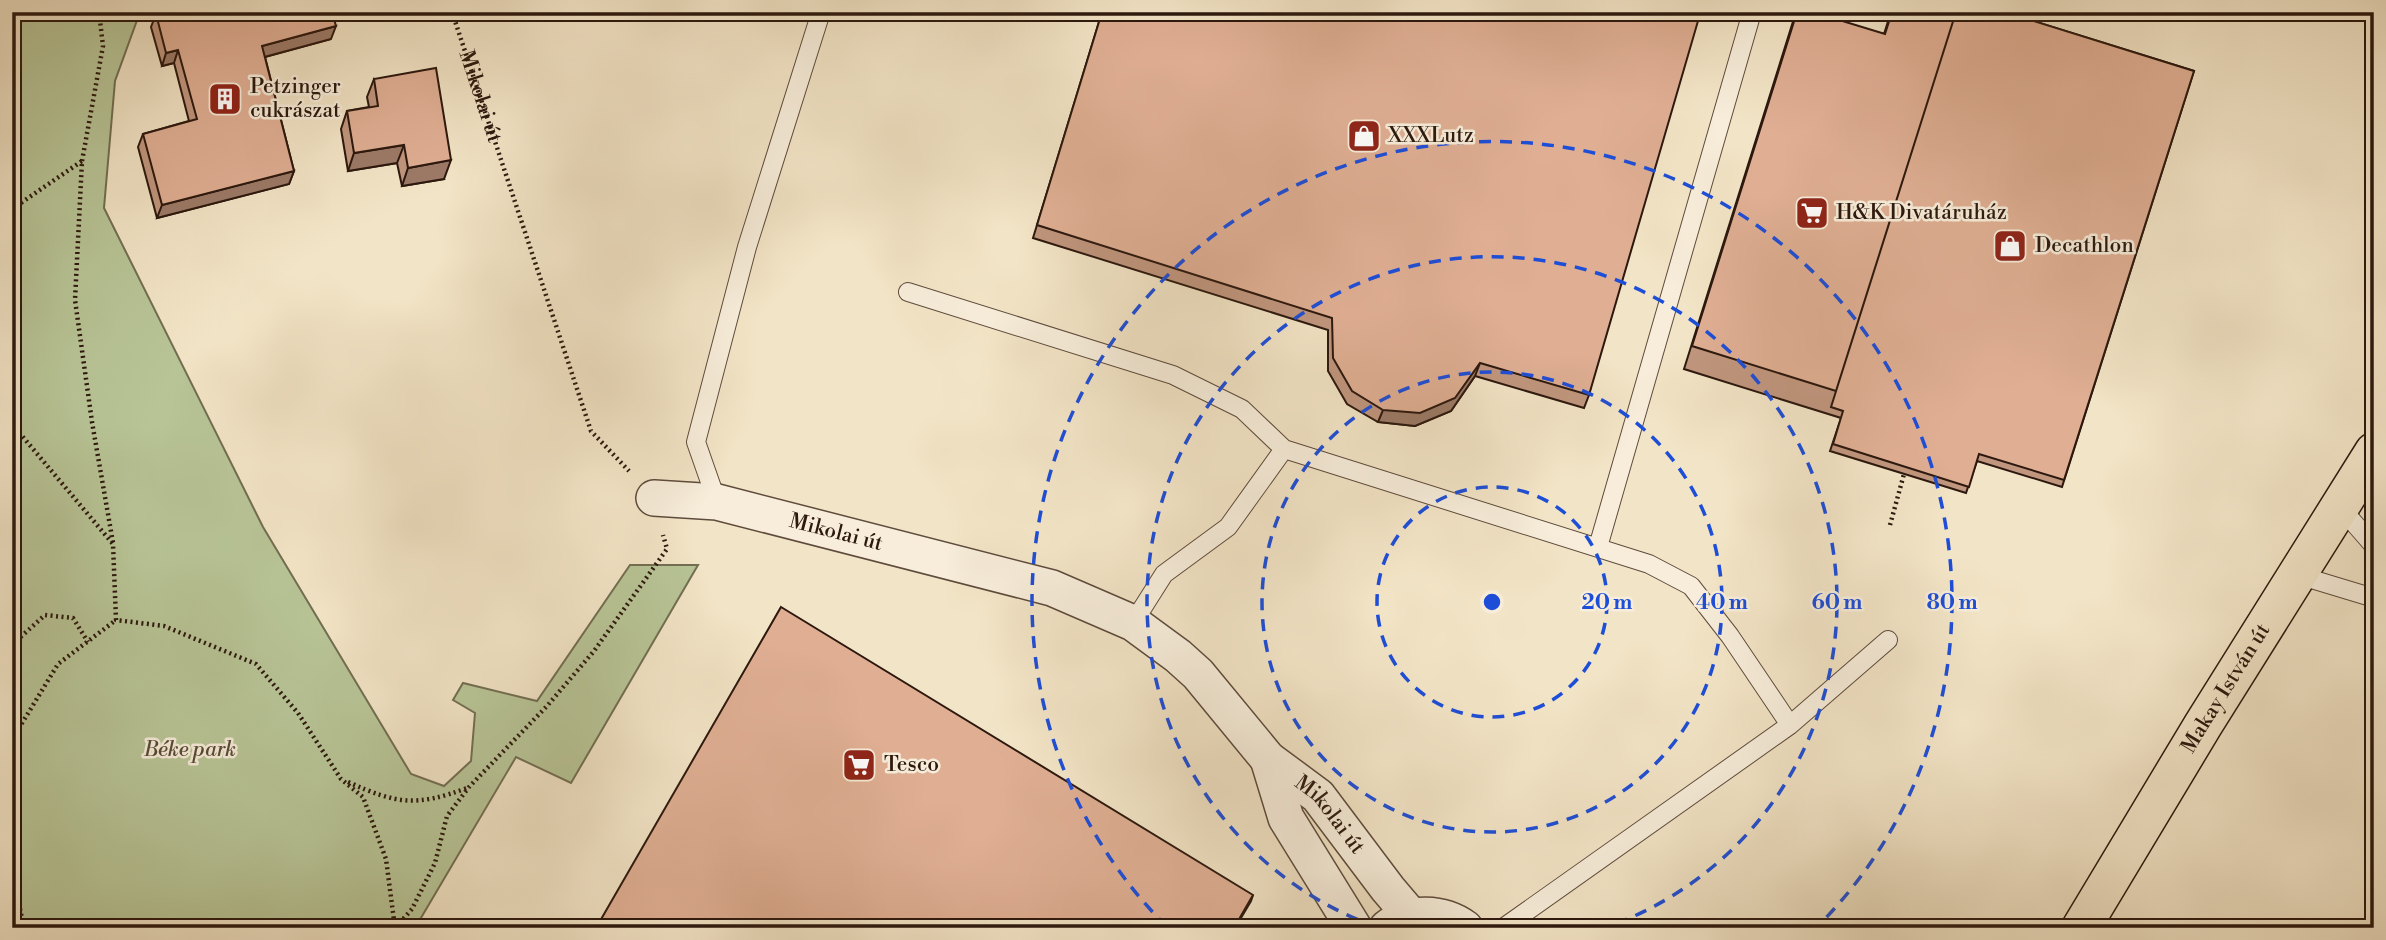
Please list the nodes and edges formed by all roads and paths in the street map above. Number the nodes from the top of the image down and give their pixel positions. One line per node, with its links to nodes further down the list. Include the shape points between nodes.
1 (99, 12): 5 (path, via 103,46)
2 (452, 12): 12 (path, Mikolai út, via 591,432)
3 (821, 12): 13 (lane, via 747,247 696,442)
4 (1752, 12): 18 (lane)
5 (82, 161): 6 (path); 16 (path, via 75,300)
6 (12, 209)
7 (908, 292): 9 (lane, via 1172,375 1242,409)
8 (12, 424): 16 (path)
9 (1284, 449): 18 (lane); 22 (lane, via 1228,527 1164,574)
10 (2371, 460): 14 (main road, Makay István út)
11 (1903, 474): 15 (path)
12 (654, 498): 13 (street, Mikolai út); 29 (path, via 667,550 586,660)
13 (717, 502): 22 (street, Mikolai út, via 1052,588)
14 (2340, 507): 17 (lane); 19 (main road, Makay István út)
15 (1890, 525)
16 (113, 544): 21 (path)
17 (2374, 546)
18 (1598, 547): 25 (lane, via 1649,564 1691,586)
19 (2298, 575): 20 (lane); 37 (main road, Makay István út)
20 (2374, 598)
21 (116, 620): 24 (path); 28 (path, via 164,625 256,664 298,713)
22 (1133, 623): 27 (street, Mikolai út, via 1198,674)
23 (1888, 640): 25 (lane)
24 (88, 642): 26 (path, via 58,664); 26 (path, via 73,618 45,615 15,642)
25 (1790, 726): 36 (lane)
26 (12, 740)
27 (1268, 759): 31 (street, Mikolai út, via 1318,796 1388,889); 34 (street, via 1286,818)
28 (341, 779): 29 (path, via 387,799 419,802); 32 (path, via 363,797 386,859)
29 (469, 787): 32 (path, via 447,816 435,863 412,909)
30 (12, 871): 33 (path)
31 (1399, 922): 35 (street, via 1434,915)
32 (395, 927)
33 (24, 928)
34 (1354, 928)
35 (1465, 928)
36 (1503, 928)
37 (2081, 928)

